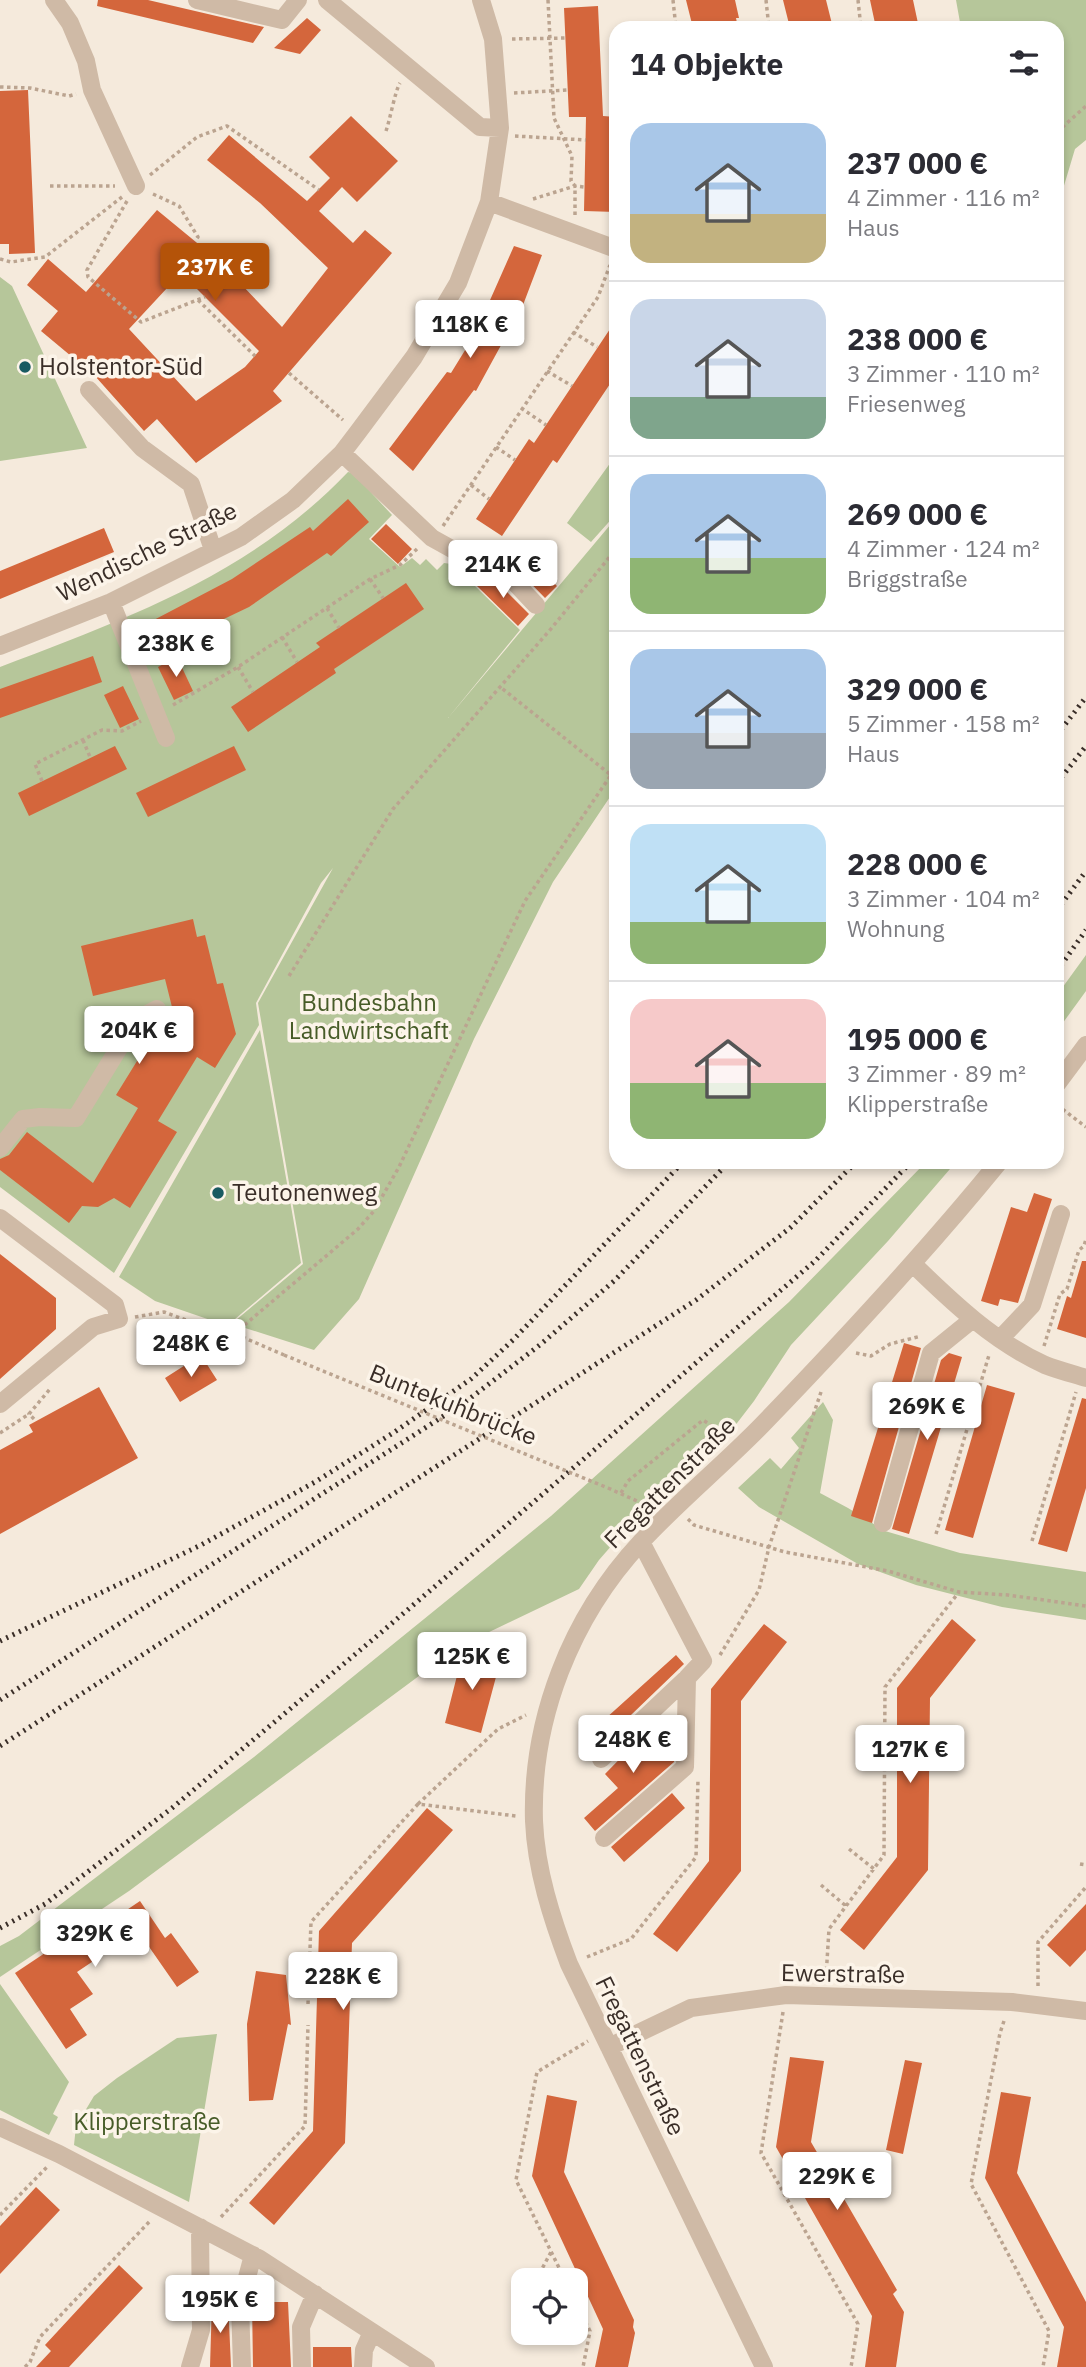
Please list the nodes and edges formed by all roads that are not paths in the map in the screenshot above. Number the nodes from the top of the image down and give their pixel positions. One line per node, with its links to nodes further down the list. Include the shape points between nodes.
1 (54, 0): 7 (street, via 70,23 92,90)
2 (197, 0): 3 (street, via 282,20)
3 (298, 0)
4 (327, 0): 6 (street, via 480,127)
5 (481, 0): 6 (street, Wendische Straße, via 492,39)
6 (500, 131): 8 (street, Wendische Straße)
7 (136, 186)
8 (497, 205): 9 (street, via 575,234); 11 (street, Wendische Straße, via 414,357)
9 (609, 252)
10 (89, 390): 12 (street, via 142,448 191,484)
11 (342, 453): 12 (street, Wendische Straße, via 293,500 242,537); 14 (street, via 432,538 459,553 497,564)
12 (213, 551): 13 (street, Wendische Straße)
13 (111, 602): 15 (street, Wendische Straße); 16 (street)
14 (536, 605)
15 (0, 646)
16 (166, 738)
17 (157, 1009): 20 (street, via 136,1020 76,1118 23,1119)
18 (1086, 1045): 19 (street)
19 (1064, 1075)
20 (0, 1148)
21 (993, 1169): 24 (street, Fregattenstraße)
22 (1061, 1214): 26 (street, via 1032,1305)
23 (0, 1218): 28 (street, via 115,1305 119,1319 93,1327)
24 (913, 1264): 25 (street); 30 (street, Fregattenstraße, via 749,1438)
25 (973, 1320): 26 (street); 29 (street, via 931,1353)
26 (998, 1337): 27 (street, via 1040,1362)
27 (1084, 1377)
28 (0, 1404)
29 (883, 1523)
30 (641, 1542): 31 (street, via 703,1661); 35 (street, Fregattenstraße, via 593,1605 564,1663 542,1729 536,1774 534,1822 551,1916)
31 (687, 1678): 32 (street); 33 (street, via 685,1767)
32 (601, 1759)
33 (604, 1838)
34 (1086, 2011): 35 (street, Ewerstraße, via 1012,2002 786,1995 691,2008)
35 (606, 2040): 46 (street, Fregattenstraße)
36 (0, 2127): 37 (street)
37 (204, 2230): 38 (street); 41 (street, via 201,2330)
38 (253, 2255): 39 (street); 42 (street, via 240,2304)
39 (315, 2294): 40 (street); 43 (street, via 301,2327)
40 (372, 2332): 44 (street); 45 (street)
41 (190, 2367)
42 (242, 2367)
43 (302, 2367)
44 (363, 2367)
45 (426, 2367)
46 (764, 2367)

